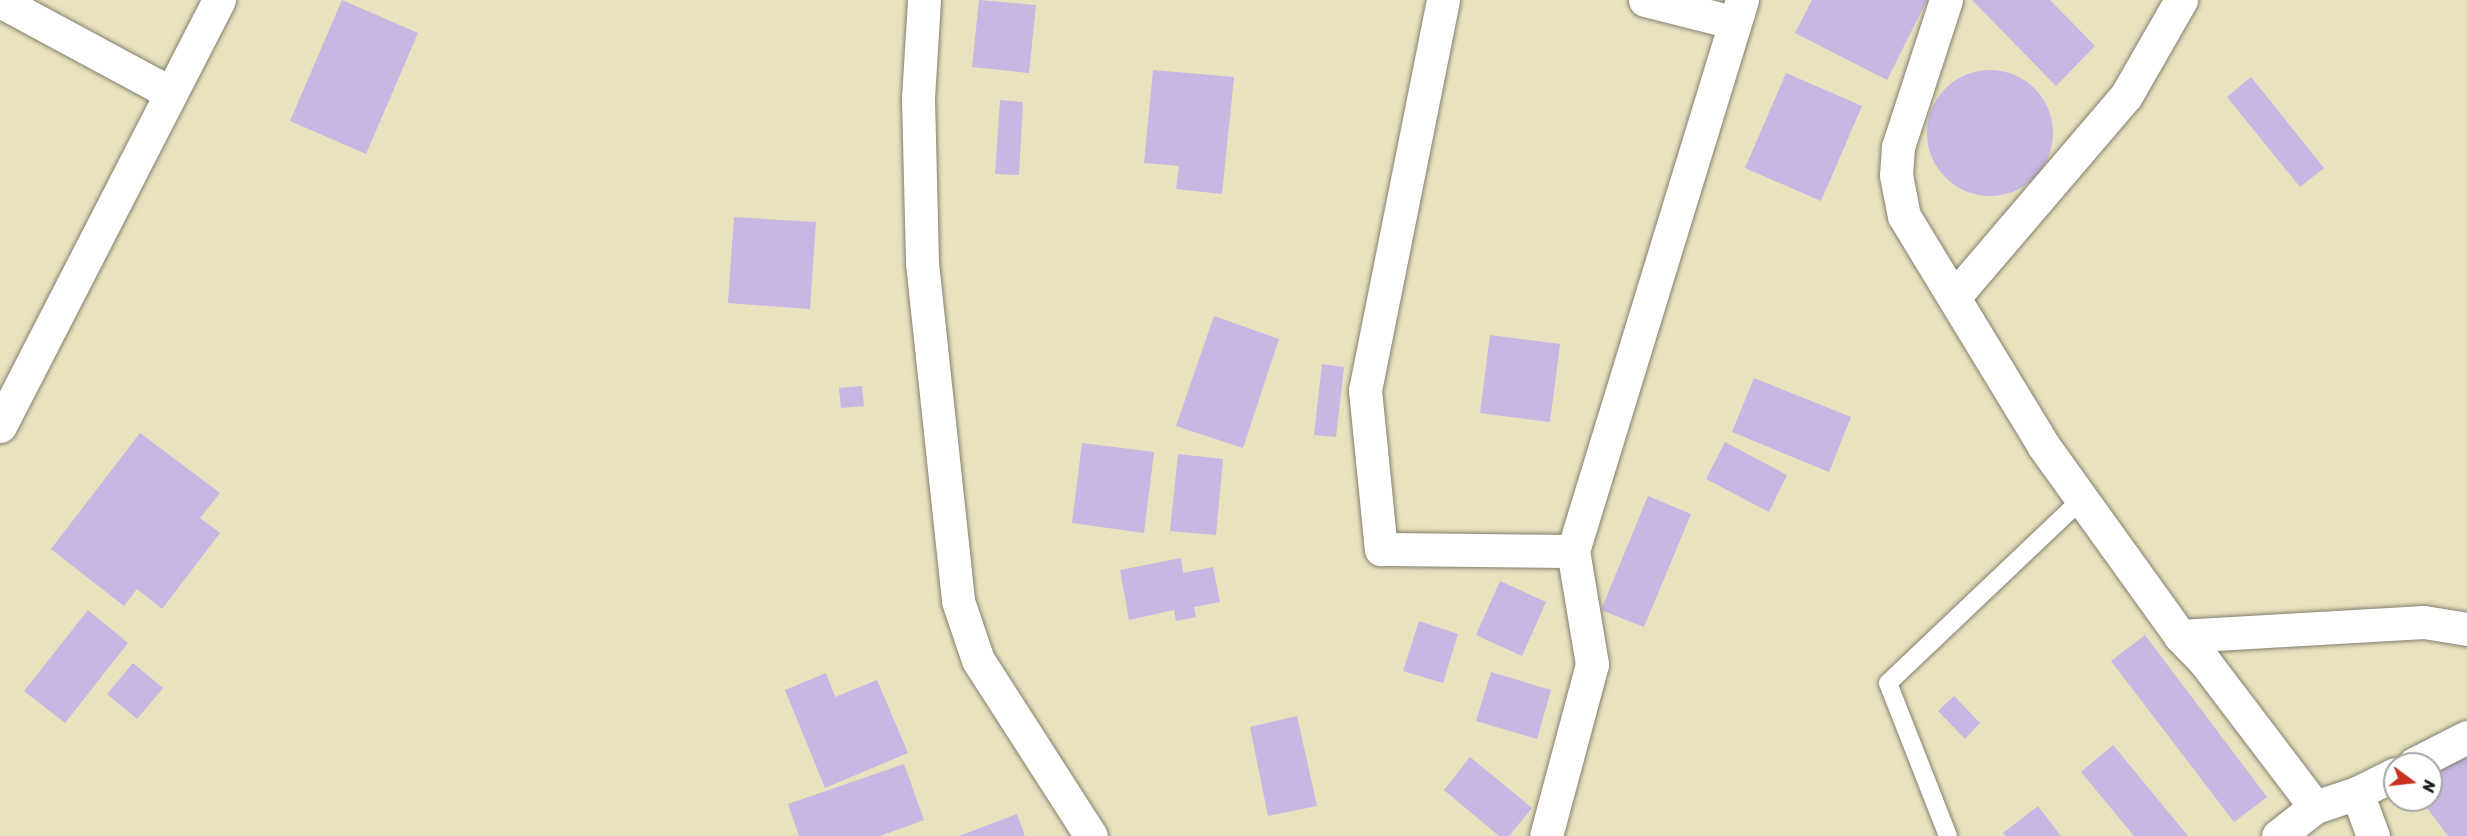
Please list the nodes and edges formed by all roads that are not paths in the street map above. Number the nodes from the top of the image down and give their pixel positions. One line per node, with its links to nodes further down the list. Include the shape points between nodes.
1 (219, 0): 9 (street)
2 (924, 0): 21 (street, via 918,98 922,263 958,601 978,660)
3 (1443, 0): 13 (street, via 1365,390 1381,549)
4 (1645, 0): 8 (street)
5 (1946, 0): 10 (street, via 1898,147 1896,175 1904,216)
6 (2181, 0): 10 (street, via 2126,96)
7 (0, 1): 9 (street)
8 (1737, 11): 13 (street)
9 (171, 93): 11 (street)
10 (1955, 296): 12 (street, via 2043,445)
11 (0, 426)
12 (2082, 499): 15 (street); 23 (lane, via 1888,683)
13 (1574, 551): 22 (street, via 1592,664)
14 (2467, 629): 15 (street, via 2424,622)
15 (2180, 636): 20 (street, via 2205,662)
16 (2467, 737): 17 (street)
17 (2438, 752)
18 (2383, 780): 19 (street)
19 (2356, 793): 20 (street); 25 (street)
20 (2315, 807): 24 (street)
21 (1091, 836)
22 (1546, 836)
23 (1948, 836)
24 (2278, 836)
25 (2373, 836)

